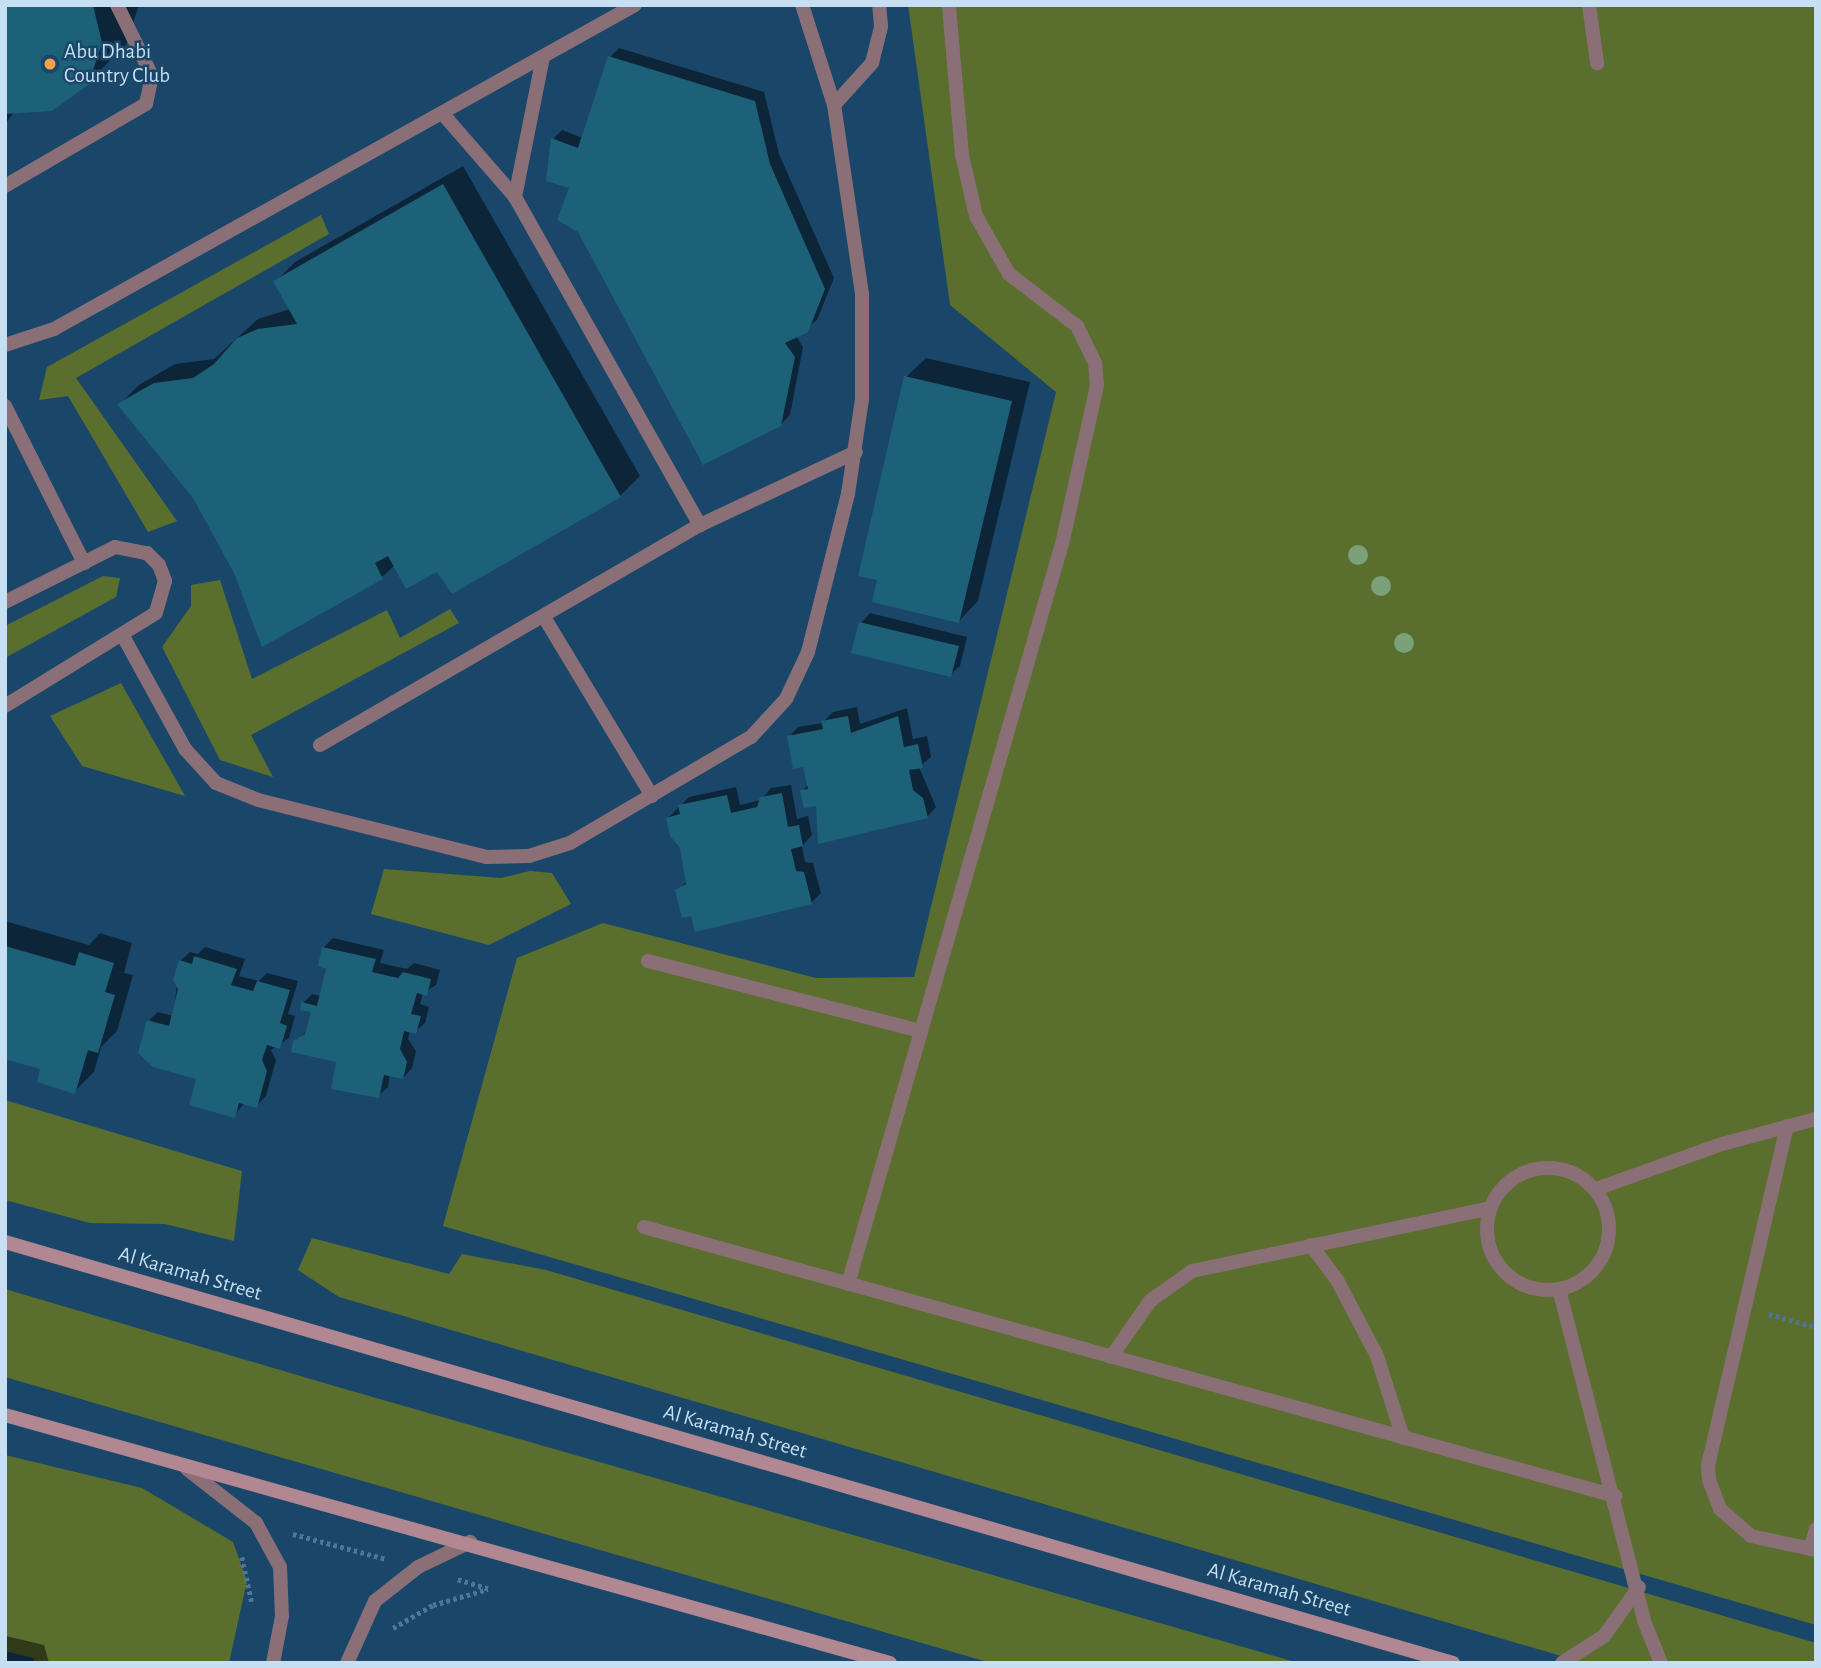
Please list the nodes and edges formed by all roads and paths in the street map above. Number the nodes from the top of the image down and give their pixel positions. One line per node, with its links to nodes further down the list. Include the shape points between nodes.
1 (117, 5): 11 (street, via 152,76 146,104)
2 (635, 5): 7 (street)
3 (802, 5): 9 (street)
4 (880, 5): 9 (street, via 881,26 872,63)
5 (949, 5): 25 (street, via 962,155 976,216 1009,274 1077,326 1091,352 1097,385 1063,540)
6 (1589, 5): 8 (street)
7 (543, 57): 10 (street); 12 (street)
8 (1597, 63)
9 (834, 105): 15 (street, via 863,293 862,400)
10 (442, 113): 12 (street); 13 (street, via 54,329)
11 (5, 186)
12 (515, 197): 16 (street)
13 (5, 345)
14 (5, 406): 17 (street)
15 (856, 452): 16 (street); 23 (street, via 808,652 786,699 751,737)
16 (700, 525): 19 (street)
17 (84, 563): 18 (street); 20 (street, via 115,547 132,547 159,565 164,598 156,613)
18 (5, 602)
19 (544, 617): 22 (street); 23 (street)
20 (122, 635): 21 (street); 23 (street, via 198,768 235,794 464,853 508,858 570,843)
21 (5, 706)
22 (320, 745)
23 (652, 796)
24 (648, 961): 25 (street)
25 (921, 1031): 33 (street)
26 (1816, 1119): 27 (street)
27 (1787, 1126): 28 (street); 35 (street)
28 (1596, 1189): 29 (street, via 1575,1173 1550,1167 1525,1171 1503,1186); 34 (street, via 1608,1211 1609,1237 1601,1261 1583,1280)
29 (1490, 1208): 32 (street); 34 (street, via 1486,1233 1493,1258 1510,1278 1534,1289)
30 (644, 1227): 33 (street)
31 (5, 1242): 54 (main road, Al Karamah Street)
32 (1311, 1245): 37 (street, via 1209,1266 1176,1278 1150,1301); 39 (street, via 1337,1280 1377,1356)
33 (848, 1284): 37 (street)
34 (1559, 1289): 41 (street)
35 (1745, 1307): 36 (path); 45 (street, via 1708,1466 1711,1488 1720,1509 1751,1536)
36 (1816, 1327)
37 (1111, 1357): 39 (street)
38 (5, 1415): 40 (main road)
39 (1403, 1438): 41 (street)
40 (187, 1469): 42 (street); 44 (main road)
41 (1615, 1496): 48 (street)
42 (256, 1523): 47 (path); 51 (street, via 280,1567 282,1616)
43 (1816, 1528): 45 (street)
44 (470, 1542): 47 (street); 53 (main road)
45 (1813, 1549)
46 (241, 1555): 49 (path)
47 (418, 1567): 50 (path, via 488,1589 433,1605); 52 (street, via 374,1601)
48 (1639, 1587): 55 (street, via 1604,1636); 56 (street, via 1644,1621)
49 (255, 1617)
50 (386, 1636)
51 (273, 1663)
52 (346, 1663)
53 (890, 1663)
54 (1453, 1663)
55 (1562, 1663)
56 (1661, 1663)

